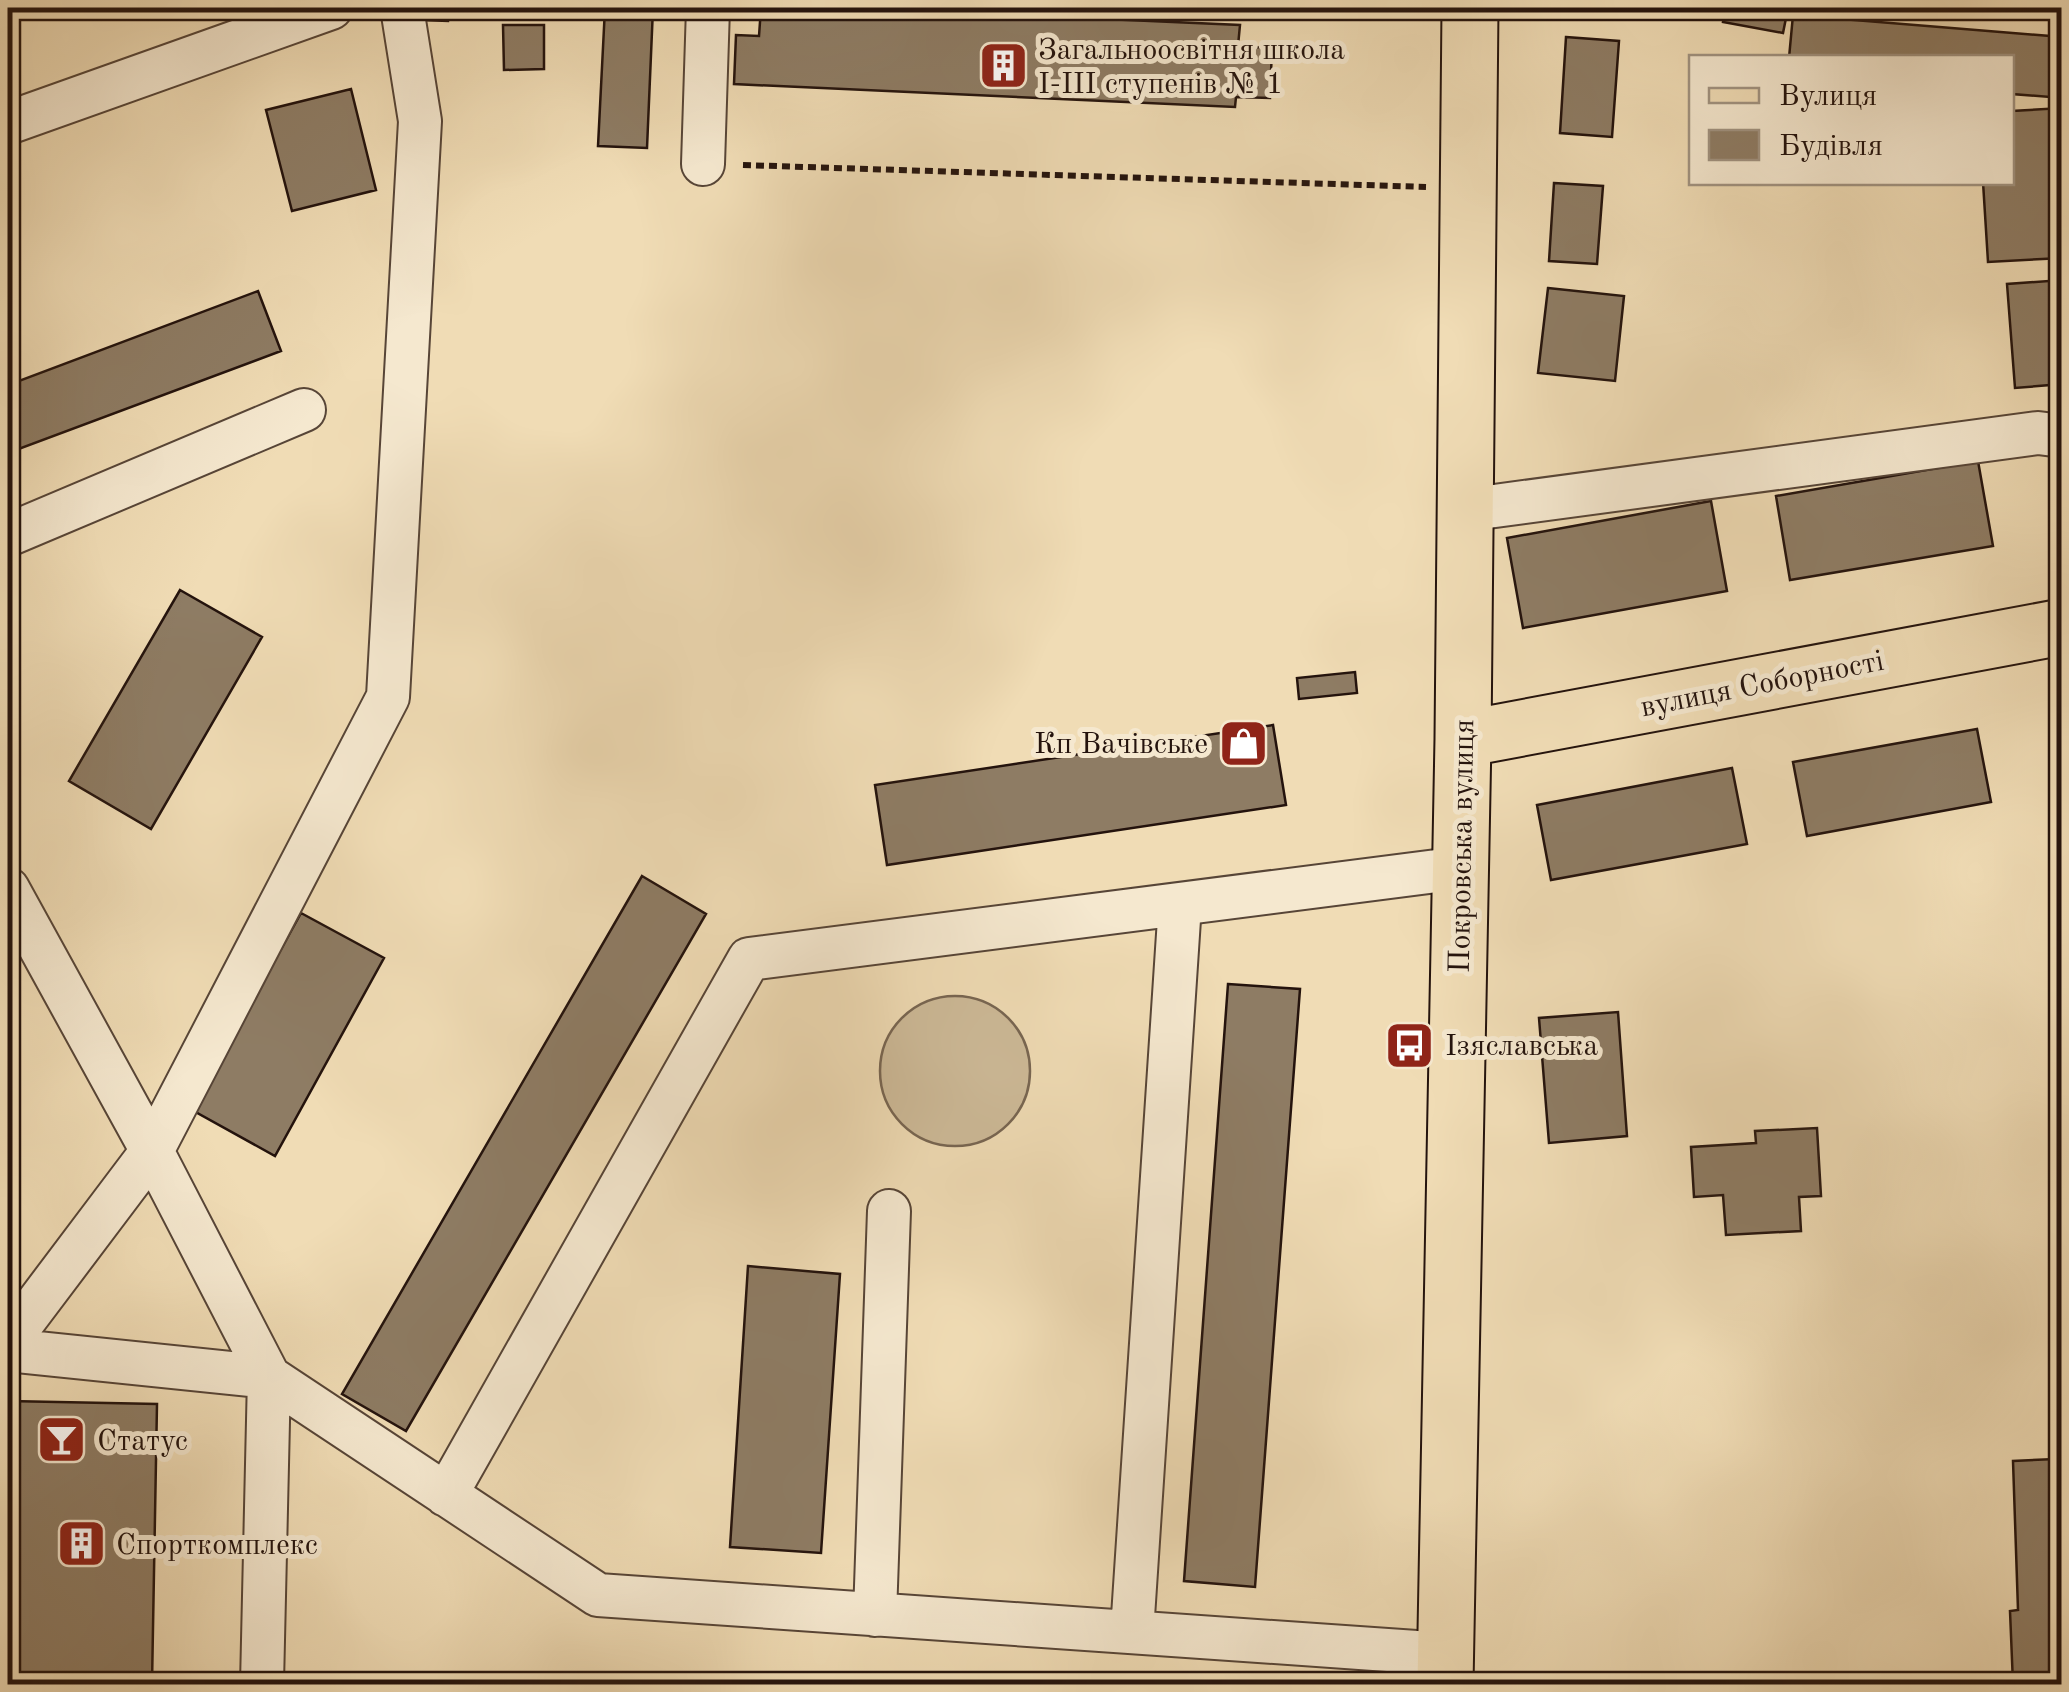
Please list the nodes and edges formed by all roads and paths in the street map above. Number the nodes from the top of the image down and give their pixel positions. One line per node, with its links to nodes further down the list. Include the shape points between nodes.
1 (331, 8): 5 (street)
2 (402, 8): 17 (street, via 420,121 388,697)
3 (708, 8): 6 (street)
4 (1470, 8): 7 (main road, Покровська вулиця)
5 (8, 123)
6 (704, 164): 7 (path)
7 (1467, 188): 10 (main road, Покровська вулиця)
8 (304, 410): 11 (street)
9 (2062, 436): 10 (street, via 2038,433)
10 (1465, 510): 13 (main road, Покровська вулиця)
11 (8, 535)
12 (2062, 627): 13 (main road, вулиця Соборності)
13 (1463, 739): 14 (main road, Покровська вулиця)
14 (1460, 868): 16 (street); 24 (main road, Покровська вулиця)
15 (8, 889): 17 (street)
16 (1180, 904): 21 (street, via 750,959); 23 (street)
17 (152, 1151): 19 (street); 20 (street)
18 (889, 1211): 22 (street)
19 (8, 1346): 20 (street)
20 (268, 1378): 21 (street); 25 (street)
21 (446, 1495): 22 (street, via 598,1595)
22 (875, 1615): 23 (street)
23 (1132, 1632): 24 (street)
24 (1445, 1669)
25 (262, 1684)

